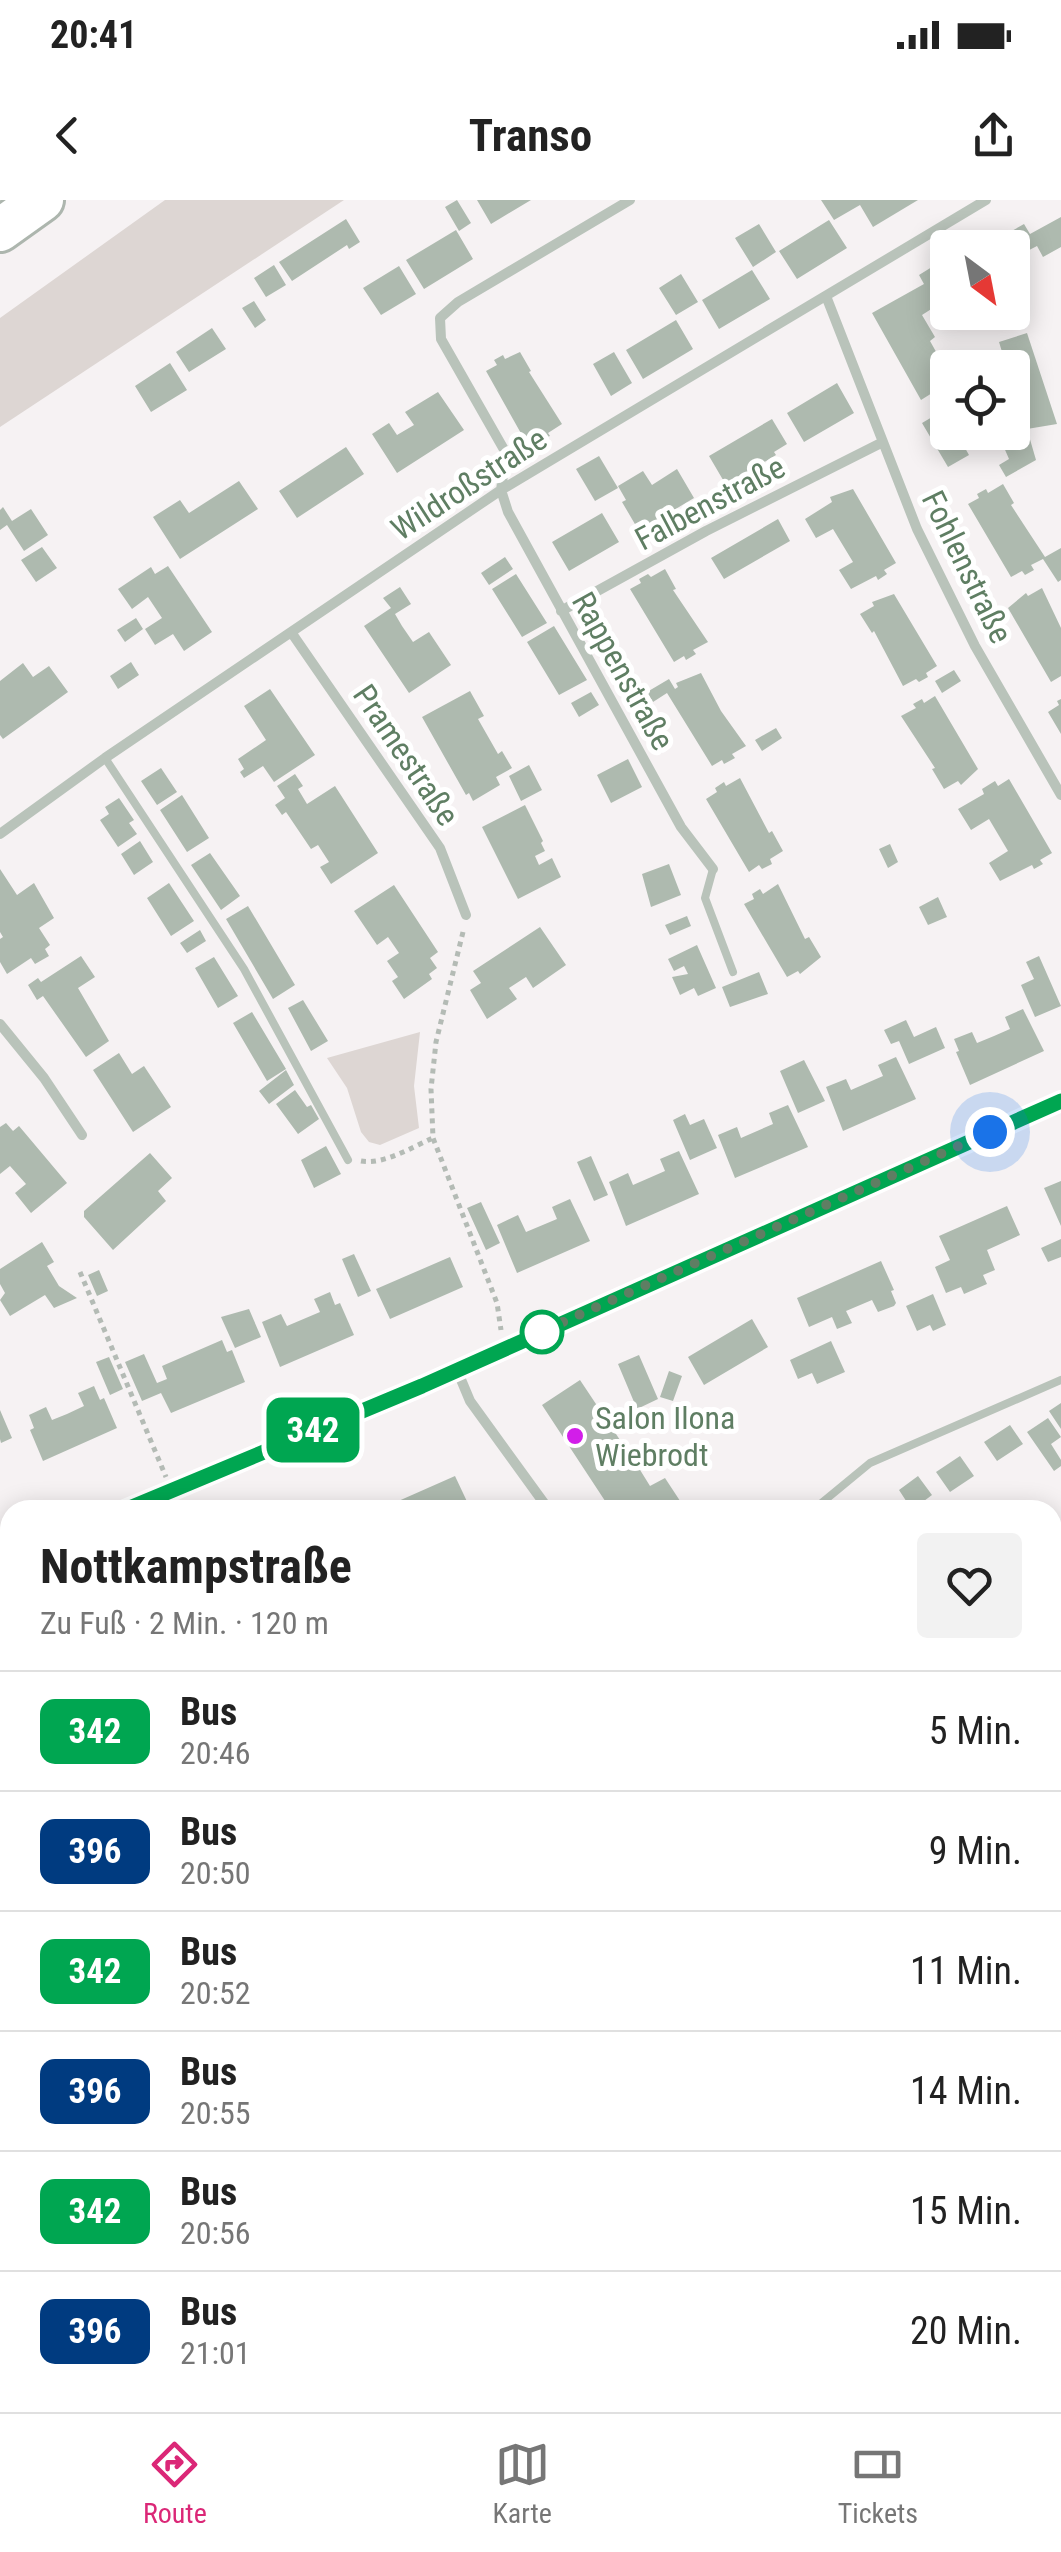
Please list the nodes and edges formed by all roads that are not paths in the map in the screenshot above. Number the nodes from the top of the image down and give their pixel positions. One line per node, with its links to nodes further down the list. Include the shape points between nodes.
1 (42, 200): 4 (highway)
2 (630, 200): 7 (street, Rappenstraße, via 440,318 441,339 506,453)
3 (984, 202): 5 (street, Wildroßstraße)
4 (0, 230)
5 (826, 296): 6 (street, Fohlenstraße); 7 (street, Wildroßstraße)
6 (883, 442): 8 (street, Falbenstraße); 11 (street, Fohlenstraße, via 975,646)
7 (502, 490): 8 (street, Rappenstraße); 9 (street, Wildroßstraße)
8 (561, 611): 13 (street, Rappenstraße, via 681,827)
9 (292, 632): 10 (street, Wildroßstraße); 14 (street, Pramestraße, via 440,848)
10 (105, 758): 12 (street, Wildroßstraße); 19 (lane, via 244,969)
11 (1061, 795)
12 (0, 834)
13 (712, 869): 15 (lane, via 705,898)
14 (466, 915)
15 (733, 972)
16 (0, 1024): 18 (street)
17 (1061, 1101): 20 (street)
18 (82, 1135)
19 (352, 1160)
20 (457, 1370): 22 (street); 23 (street, via 470,1401)
21 (1061, 1380): 24 (lane, via 870,1463)
22 (147, 1500)
23 (542, 1500)
24 (825, 1500)

